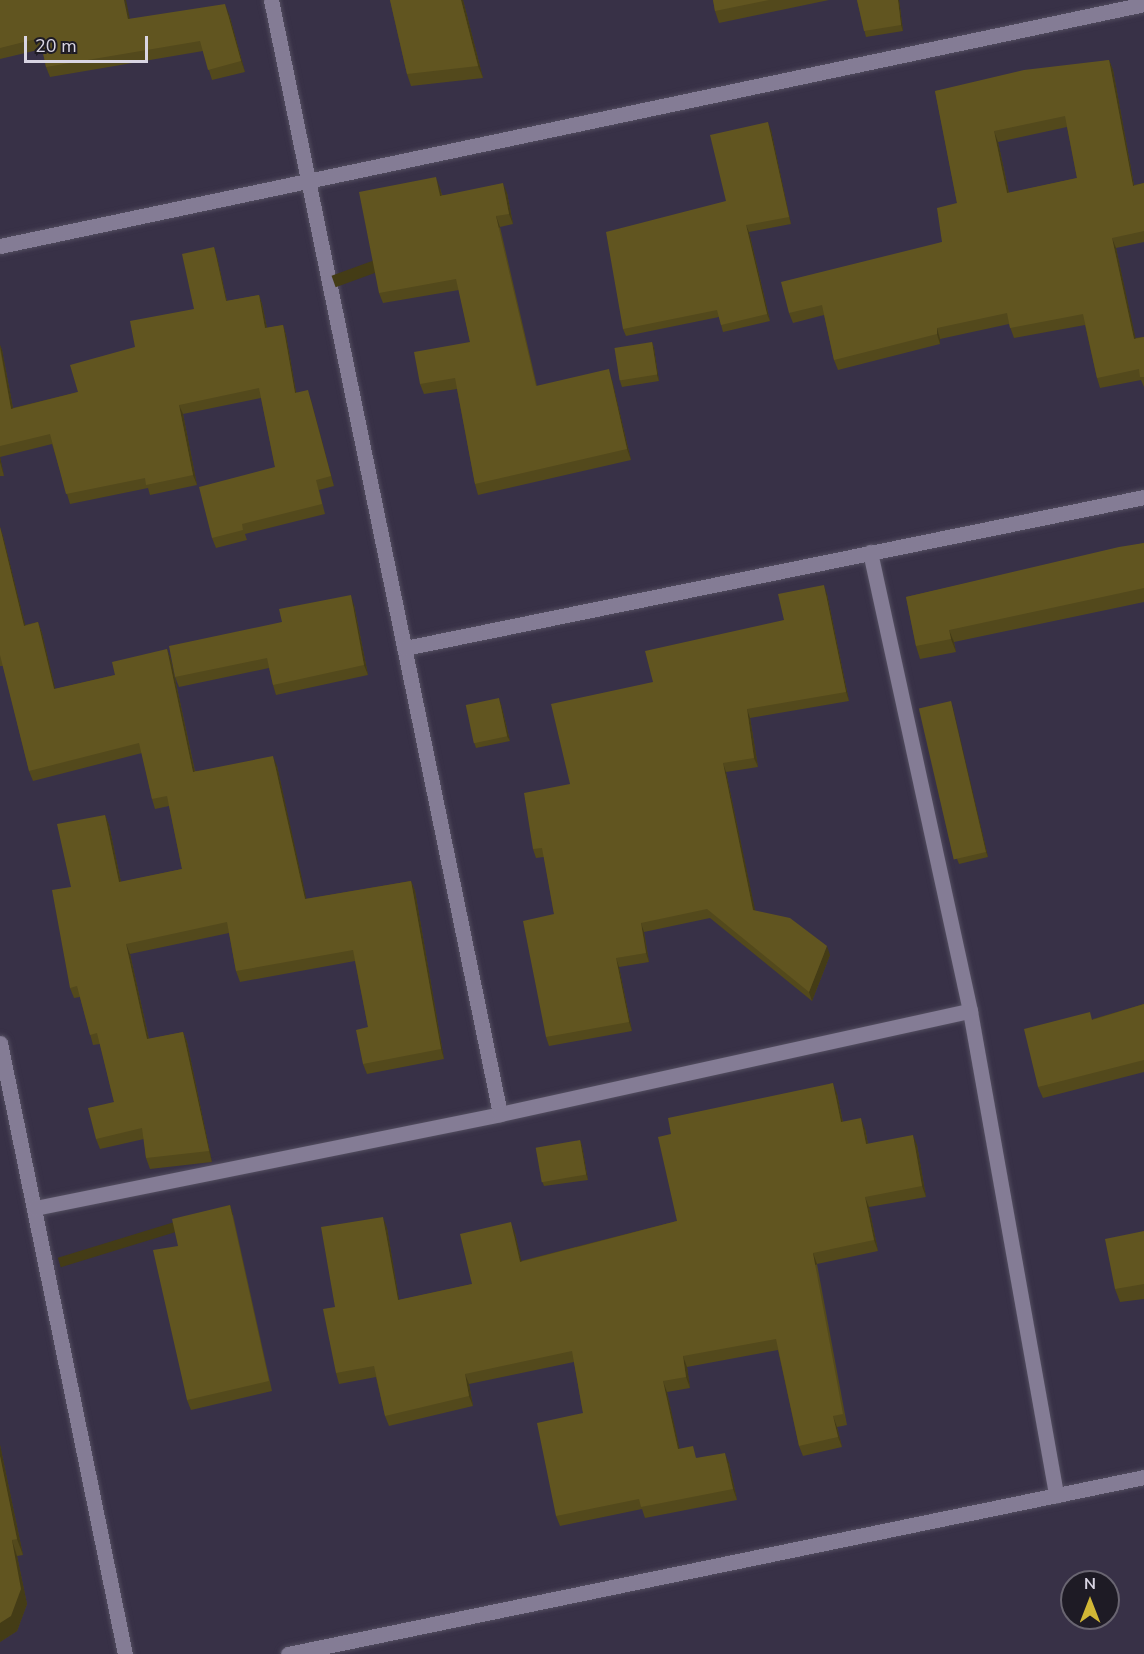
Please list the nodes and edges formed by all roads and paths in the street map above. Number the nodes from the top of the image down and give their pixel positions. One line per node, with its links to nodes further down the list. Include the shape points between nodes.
1 (271, 0): 3 (street)
2 (1144, 4): 3 (street)
3 (306, 180): 4 (street); 7 (street)
4 (0, 246)
5 (1144, 497): 6 (street)
6 (870, 552): 7 (street); 8 (street)
7 (405, 648): 10 (street)
8 (970, 1011): 10 (street); 13 (street)
9 (0, 1043): 11 (street)
10 (500, 1114): 11 (street)
11 (35, 1208): 14 (street)
12 (1144, 1477): 13 (street)
13 (1056, 1495): 15 (street)
14 (125, 1654)
15 (288, 1654)

